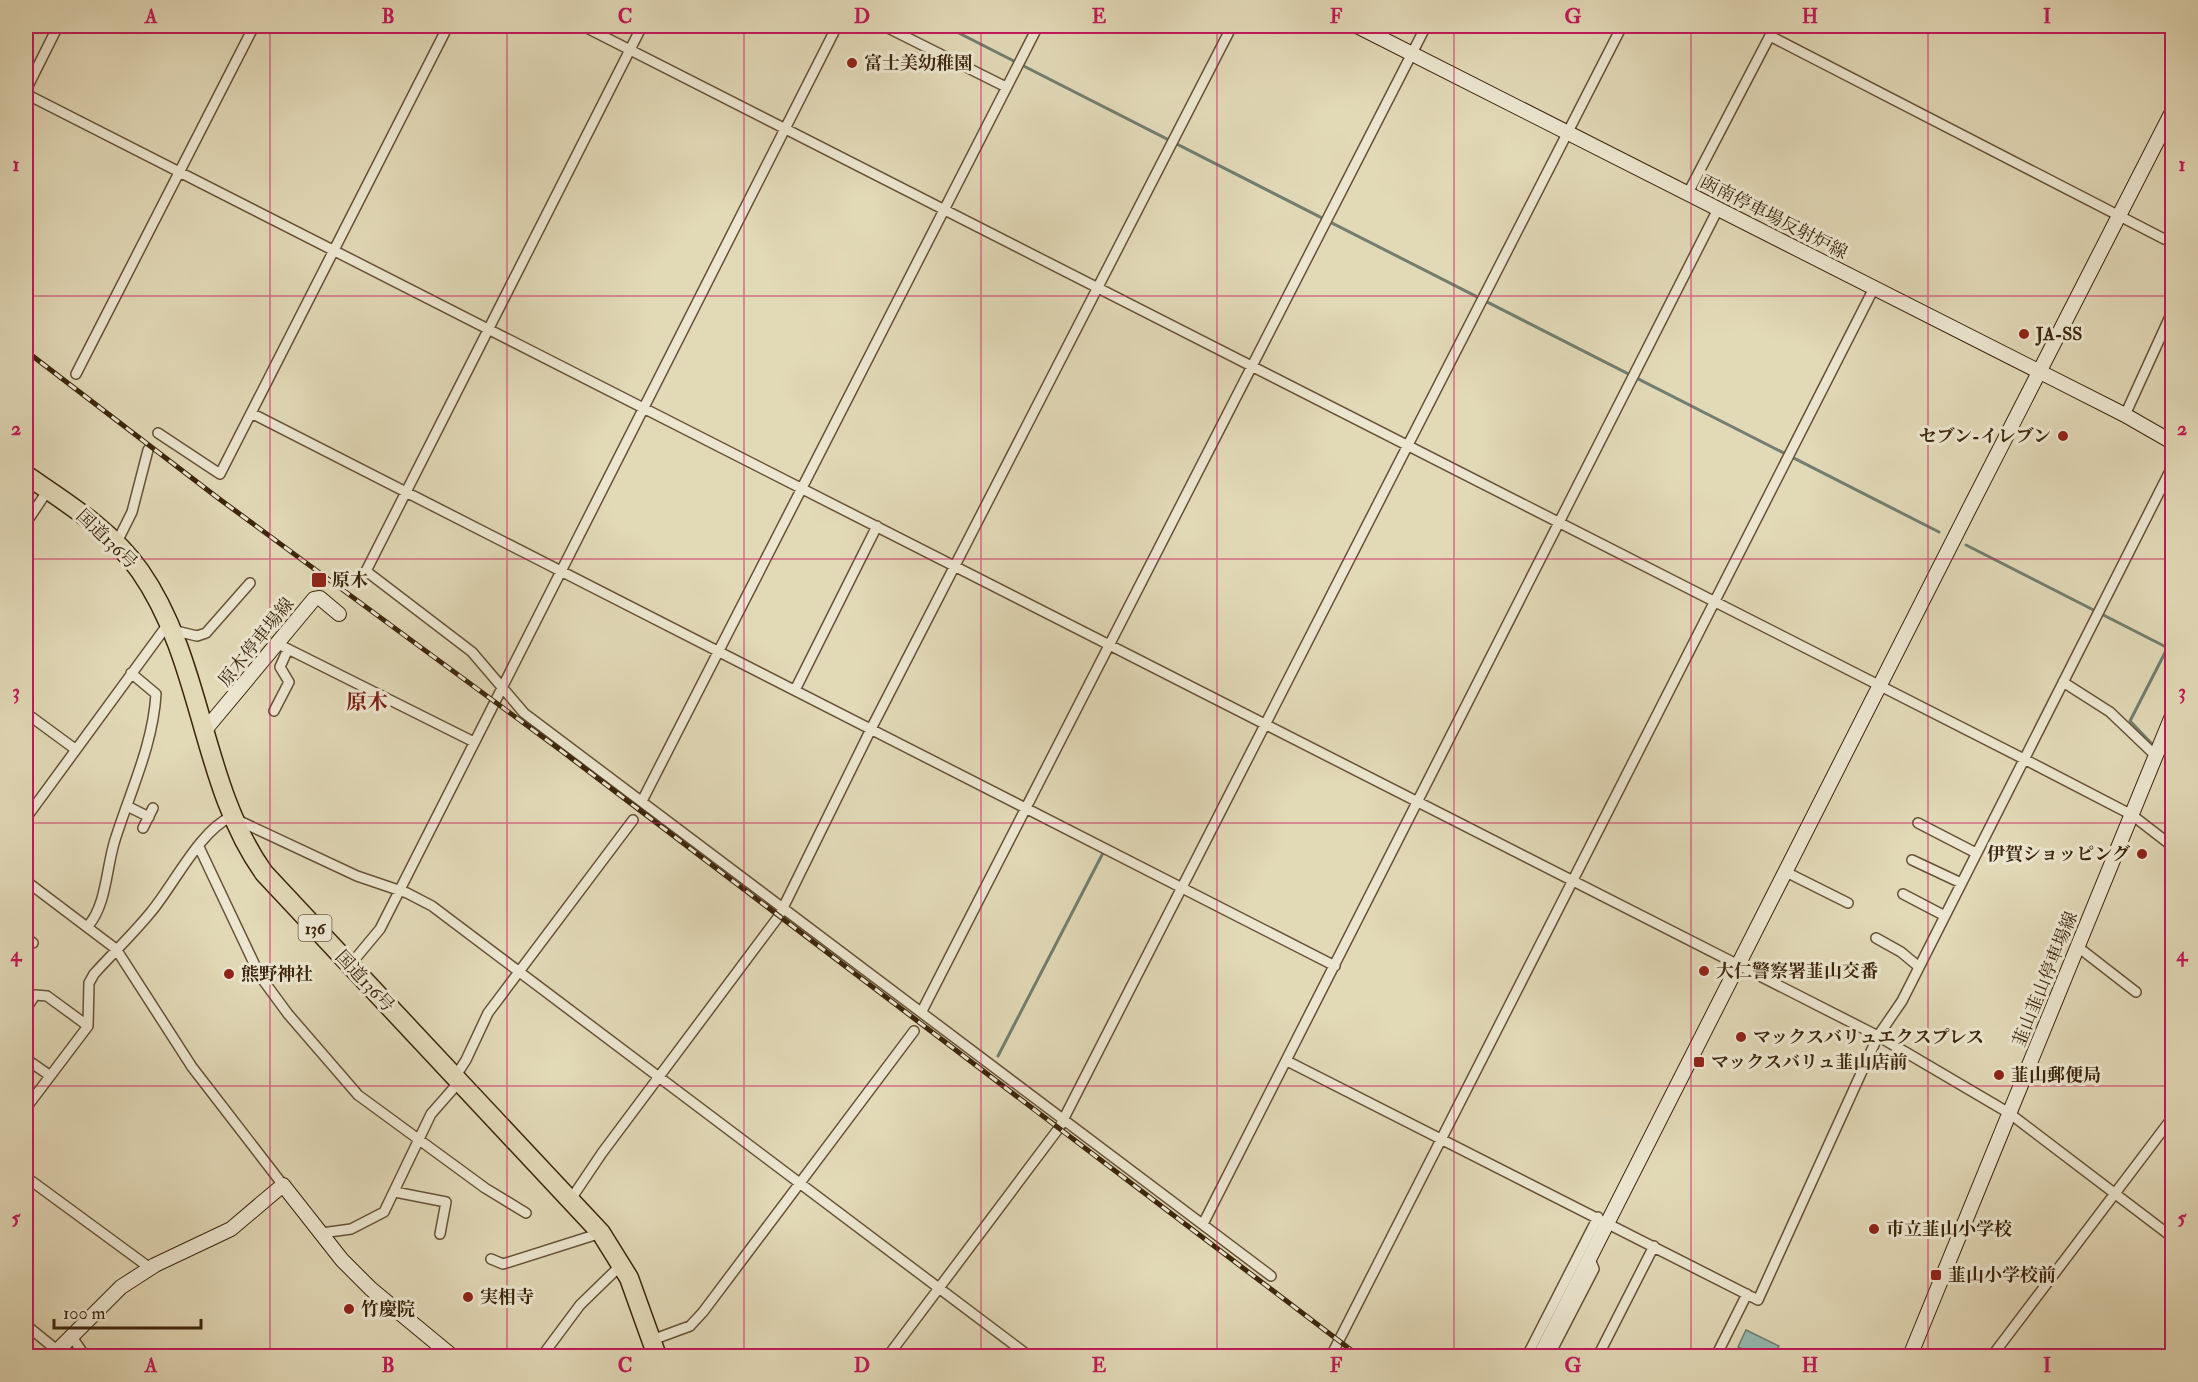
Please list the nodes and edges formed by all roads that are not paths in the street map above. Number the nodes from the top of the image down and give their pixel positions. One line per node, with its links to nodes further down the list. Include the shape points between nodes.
1 (58, 26): 18 (street)
2 (254, 26): 22 (street)
3 (448, 26): 28 (street)
4 (583, 26): 15 (street)
5 (642, 26): 15 (street)
6 (837, 26): 20 (street)
7 (884, 26): 17 (street)
8 (1038, 26): 17 (street)
9 (1232, 26): 29 (street)
10 (1357, 26): 16 (main road, 函南停車場反射炉線)
11 (1426, 26): 16 (street)
12 (1622, 26): 21 (street)
13 (1775, 26): 14 (street)
14 (1770, 36): 23 (street); 26 (street)
15 (630, 49): 20 (street); 32 (street)
16 (1412, 53): 21 (main road, 函南停車場反射炉線); 33 (street)
17 (1006, 87): 25 (street)
18 (26, 92): 22 (street)
19 (2172, 112): 26 (main road)
20 (784, 128): 25 (street); 36 (street)
21 (1569, 133): 23 (main road, 函南停車場反射炉線); 41 (street)
22 (179, 174): 28 (street); 35 (street)
23 (1688, 193): 24 (main road, 函南停車場反射炉線)
24 (1718, 208): 30 (main road, 函南停車場反射炉線); 49 (street)
25 (943, 210): 29 (street); 45 (street)
26 (2119, 216): 27 (street); 34 (main road)
27 (2172, 243)
28 (333, 251): 32 (street); 37 (street)
29 (1098, 287): 33 (street); 52 (street)
30 (1874, 288): 34 (main road, 函南停車場反射炉線); 55 (street)
31 (2172, 312): 38 (street)
32 (489, 330): 36 (street); 47 (street)
33 (1253, 367): 41 (street); 58 (street)
34 (2037, 372): 38 (main road, 函南停車場反射炉線); 63 (main road)
35 (76, 374)
36 (643, 408): 45 (street); 53 (street)
37 (251, 413): 39 (street, via 220,474); 47 (street)
38 (2125, 415): 40 (main road, 函南停車場反射炉線)
39 (158, 433)
40 (2172, 442)
41 (1406, 445): 49 (street); 69 (street)
42 (148, 450): 51 (street, via 132,512)
43 (2172, 467): 62 (street)
44 (26, 475): 46 (highway, 国道136号 / 136)
45 (801, 488): 50 (street); 60 (street)
46 (48, 490): 48 (street); 51 (highway, 国道136号 / 136)
47 (406, 493): 53 (street); 64 (street, via 366,572 472,652)
48 (26, 523)
49 (1559, 523): 55 (street); 77 (street)
50 (878, 526): 52 (street); 65 (street)
51 (116, 544): 57 (highway, 国道136号 / 136, via 140,572)
52 (956, 566): 58 (street); 70 (street)
53 (562, 571): 60 (street); 64 (street)
54 (250, 583): 57 (street, via 206,633 197,636)
55 (1714, 602): 63 (street); 92 (street)
56 (339, 614): 59 (main road, 原木停車場線, via 316,598)
57 (170, 626): 61 (street); 71 (highway, 国道136号 / 136)
58 (1110, 644): 69 (street); 79 (street)
59 (283, 646): 66 (street, via 280,666 289,682); 71 (main road, 原木停車場線); 72 (street)
60 (717, 650): 65 (street); 76 (street)
61 (131, 673): 73 (street); 78 (street, via 156,694 151,727)
62 (2062, 682): 74 (street, via 2109,712); 75 (street)
63 (1882, 686): 75 (street); 90 (main road)
64 (502, 688): 72 (street); 76 (street, via 525,713)
65 (795, 690): 70 (street)
66 (274, 711)
67 (26, 713): 73 (street)
68 (2172, 716): 74 (main road, 韮山韮山停車場線)
69 (1265, 724): 77 (street); 94 (street)
70 (871, 729): 79 (street); 98 (street)
71 (205, 730): 81 (highway, 国道136号 / 136)
72 (474, 742): 95 (street)
73 (75, 749): 82 (street)
74 (2156, 756): 80 (main road, 韮山韮山停車場線)
75 (2024, 759): 80 (street); 88 (street)
76 (642, 801): 98 (street)
77 (1419, 804): 92 (street); 106 (street)
78 (127, 806): 85 (street, via 151,813); 100 (street, via 114,842 99,911)
79 (1026, 807): 94 (street); 111 (street)
80 (2132, 815): 86 (street); 102 (main road, 韮山韮山停車場線)
81 (231, 817): 87 (street); 95 (street); 104 (highway, 国道136号 / 136, via 264,873)
82 (26, 818)
83 (633, 820): 108 (street)
84 (1918, 824): 88 (street)
85 (143, 828)
86 (2170, 840)
87 (199, 847): 103 (street, via 153,910); 125 (street, via 267,986 358,1095)
88 (1976, 853): 93 (street)
89 (1912, 860): 93 (street)
90 (1786, 872): 97 (street); 105 (main road)
91 (26, 881): 100 (street)
92 (1573, 881): 105 (street); 124 (street)
93 (1961, 883): 99 (street)
94 (1182, 887): 106 (street); 123 (street)
95 (397, 891): 104 (street, via 375,936); 108 (street, via 432,906)
96 (1903, 894): 99 (street)
97 (1848, 903)
98 (783, 907): 111 (street); 118 (street)
99 (1945, 916): 107 (street)
100 (88, 926): 103 (street)
101 (1876, 938): 107 (street)
102 (2078, 947): 109 (street); 121 (main road, 韮山韮山停車場線)
103 (116, 949): 112 (street, via 89,983); 128 (street, via 192,1067)
104 (350, 965): 119 (highway, 国道136号 / 136)
105 (1738, 965): 114 (street); 133 (main road)
106 (1335, 966): 116 (street)
107 (1919, 966): 114 (street, via 1902,1001)
108 (518, 971): 118 (street); 119 (street, via 488,1013)
109 (2136, 992)
110 (26, 1009): 112 (street, via 35,995 47,996)
111 (921, 1011): 123 (street)
112 (88, 1026): 117 (street)
113 (914, 1031): 127 (street)
114 (1878, 1036): 121 (street); 146 (street, via 1758,1300)
115 (26, 1059): 117 (street)
116 (1287, 1060): 124 (street); 134 (street)
117 (49, 1076): 120 (street)
118 (659, 1077): 127 (street); 131 (street)
119 (458, 1079): 125 (street, via 438,1104); 131 (highway, 国道136号 / 136)
120 (26, 1107)
121 (2009, 1113): 130 (street); 163 (main road, 韮山韮山停車場線)
122 (2172, 1118): 130 (street)
123 (1064, 1119): 134 (street); 145 (street)
124 (1442, 1137): 133 (street); 157 (street)
125 (418, 1140): 129 (street); 132 (street)
126 (26, 1177): 143 (street)
127 (799, 1183): 145 (street); 149 (street, via 696,1320)
128 (284, 1185): 135 (main road); 143 (main road, via 231,1229)
129 (395, 1192): 135 (street, via 380,1216 347,1231); 137 (street, via 446,1203)
130 (2115, 1193): 138 (street); 164 (street)
131 (571, 1199): 136 (highway, 国道136号 / 136)
132 (526, 1213)
133 (1604, 1220): 139 (street); 141 (main road); 158 (street)
134 (1203, 1224): 144 (street)
135 (322, 1233): 153 (main road, via 371,1289)
136 (601, 1233): 140 (street, via 503,1264); 142 (highway, 国道136号 / 136)
137 (440, 1234)
138 (2172, 1238)
139 (1654, 1246): 146 (street); 161 (street)
140 (491, 1259)
141 (1590, 1259): 159 (main road); 160 (street, via 1594,1269)
142 (621, 1264): 149 (highway, 国道136号 / 136, via 634,1288); 154 (street, via 580,1305)
143 (150, 1268): 148 (main road, via 121,1287)
144 (1271, 1276)
145 (939, 1290): 155 (street); 156 (street)
146 (1747, 1294): 151 (street)
147 (26, 1325): 150 (street)
148 (72, 1337): 150 (main road); 152 (street)
149 (654, 1348)
150 (55, 1354)
151 (1718, 1354): 162 (street)
152 (85, 1356)
153 (452, 1356)
154 (542, 1356)
155 (888, 1356)
156 (1029, 1356)
157 (1332, 1356)
158 (1527, 1356)
159 (1540, 1356)
160 (1549, 1356)
161 (1598, 1356)
162 (1730, 1356)
163 (1910, 1356)
164 (1992, 1356)

